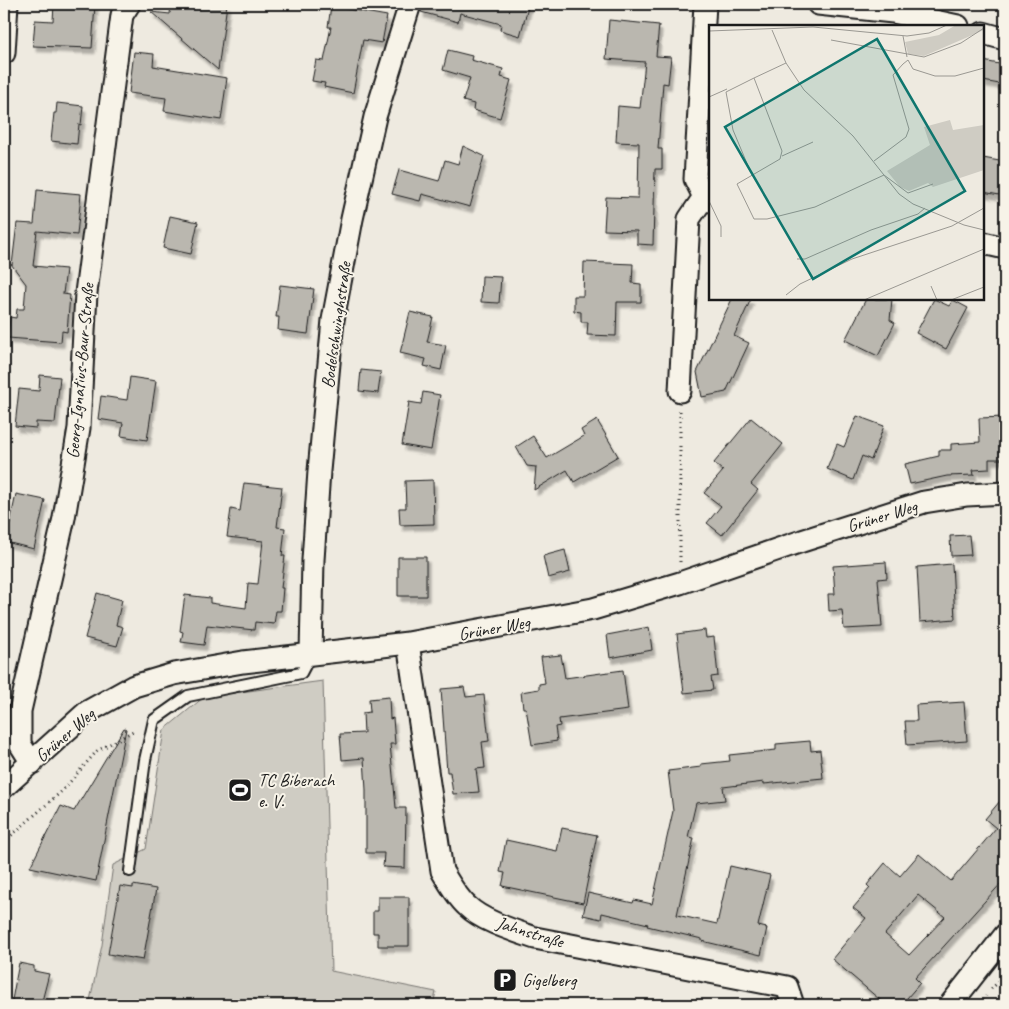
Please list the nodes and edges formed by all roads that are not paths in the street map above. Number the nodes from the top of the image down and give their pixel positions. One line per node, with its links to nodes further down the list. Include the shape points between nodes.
1 (7, 4): 9 (street)
2 (129, 4): 17 (street, Georg-Ignatius-Baur-Straße, via 122,15 86,293 80,428 64,518 20,711 20,744)
3 (410, 4): 16 (street, Bodelschwinghstraße, via 375,117 333,320 318,471)
4 (705, 4): 10 (street, via 695,179)
5 (818, 4): 6 (street, via 893,12)
6 (953, 25)
7 (984, 33): 8 (street)
8 (1005, 40)
9 (4, 53)
10 (707, 199): 13 (street, via 689,219)
11 (984, 243): 12 (street)
12 (1005, 248)
13 (680, 392)
14 (1005, 492): 15 (street, Grüner Weg, via 924,502 593,610)
15 (408, 643): 16 (street, Grüner Weg); 21 (street, Jahnstraße, via 442,871 468,907 499,926 535,938 787,987)
16 (311, 654): 17 (street, Grüner Weg, via 174,674 134,686 87,712); 19 (lane, via 301,673 188,696 154,720 145,760)
17 (32, 763): 18 (street, Grüner Weg)
18 (4, 787)
19 (130, 871)
20 (1005, 935): 22 (street)
21 (793, 1005)
22 (950, 1005)

